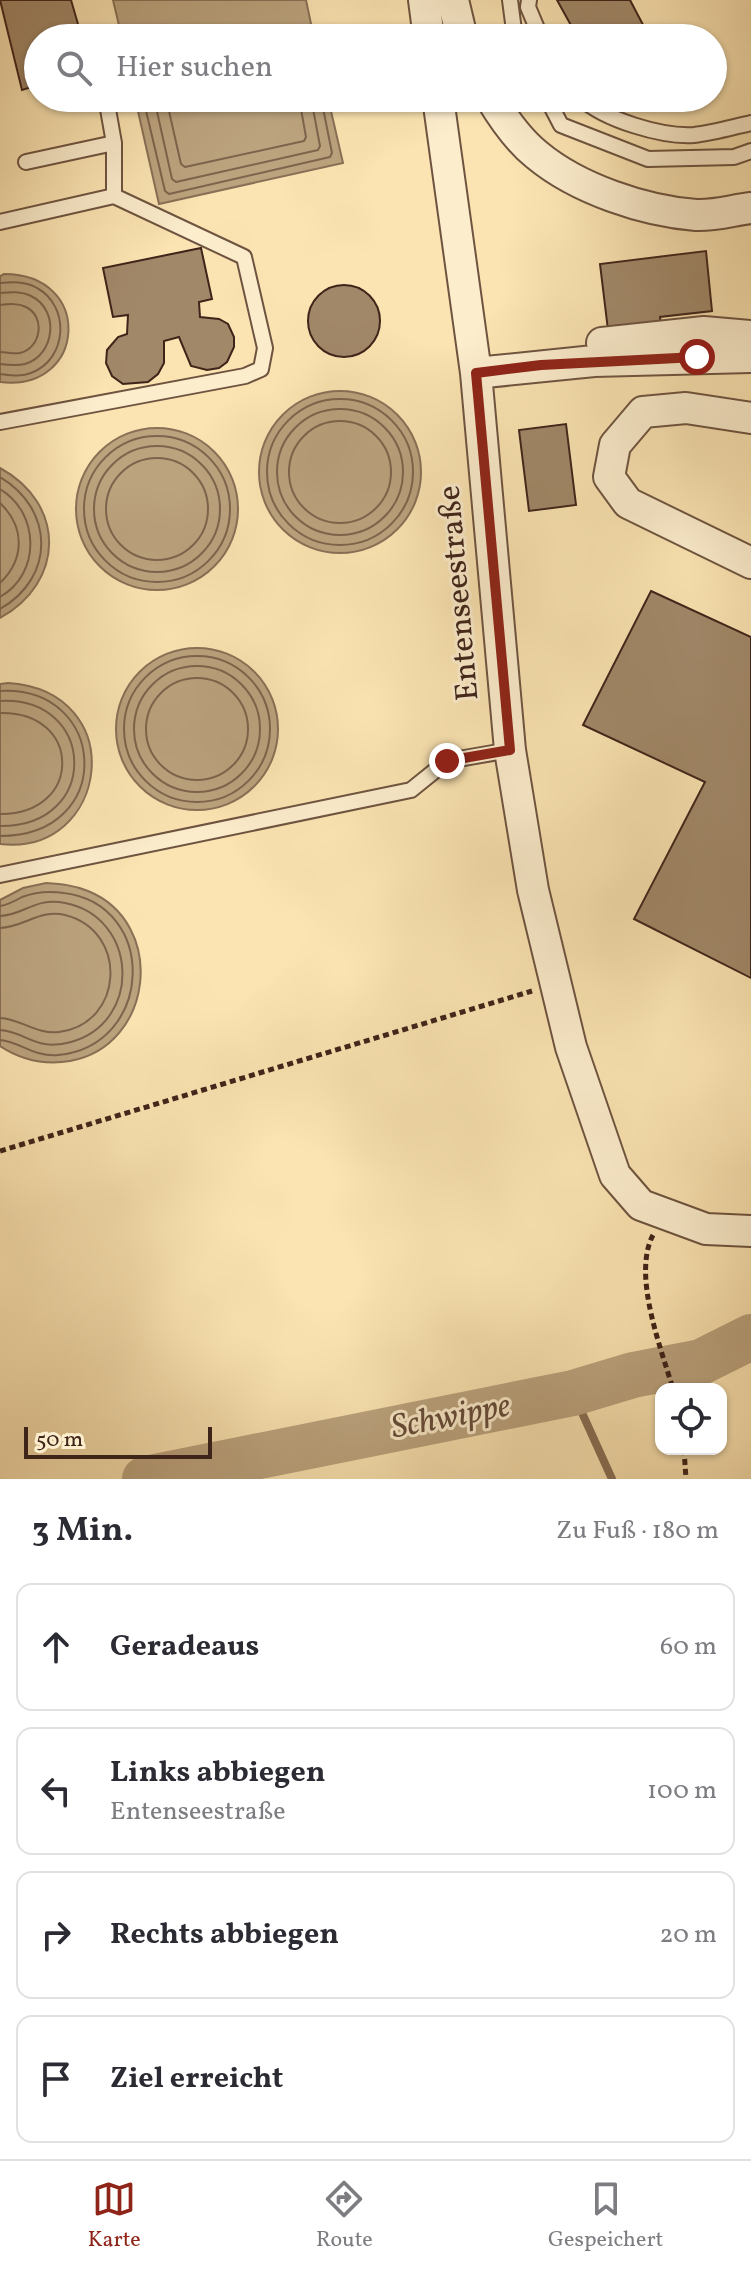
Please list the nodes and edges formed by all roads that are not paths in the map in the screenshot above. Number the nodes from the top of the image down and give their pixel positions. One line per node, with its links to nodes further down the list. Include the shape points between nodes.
1 (424, 0): 5 (street)
2 (453, 0): 6 (street)
3 (510, 0): 7 (lane)
4 (529, 0): 8 (lane)
5 (427, 24)
6 (459, 24)
7 (513, 24)
8 (535, 24)
9 (108, 112): 15 (lane)
10 (440, 112): 24 (street, Entenseestraße)
11 (499, 112): 19 (street, via 537,155 594,190 635,204 698,215)
12 (554, 112): 16 (lane, via 561,125 648,159 734,157)
13 (602, 112): 14 (lane, via 631,126 693,135)
14 (751, 123)
15 (114, 143): 17 (lane); 18 (lane)
16 (751, 151)
17 (26, 162)
18 (114, 196): 20 (lane); 26 (lane, via 244,257 265,348 261,369)
19 (751, 208)
20 (0, 222)
21 (751, 336): 23 (street, via 704,332 603,342)
22 (751, 357): 23 (street)
23 (541, 365): 24 (street)
24 (486, 372): 28 (street, Entenseestraße)
25 (751, 418): 27 (street, via 686,408 643,412 615,445 609,477 628,503)
26 (0, 422)
27 (751, 563)
28 (510, 750): 29 (lane, via 447,761 411,790); 30 (street, Entenseestraße, via 533,890 571,1047 615,1175 649,1216 706,1229)
29 (0, 875)
30 (751, 1231)

